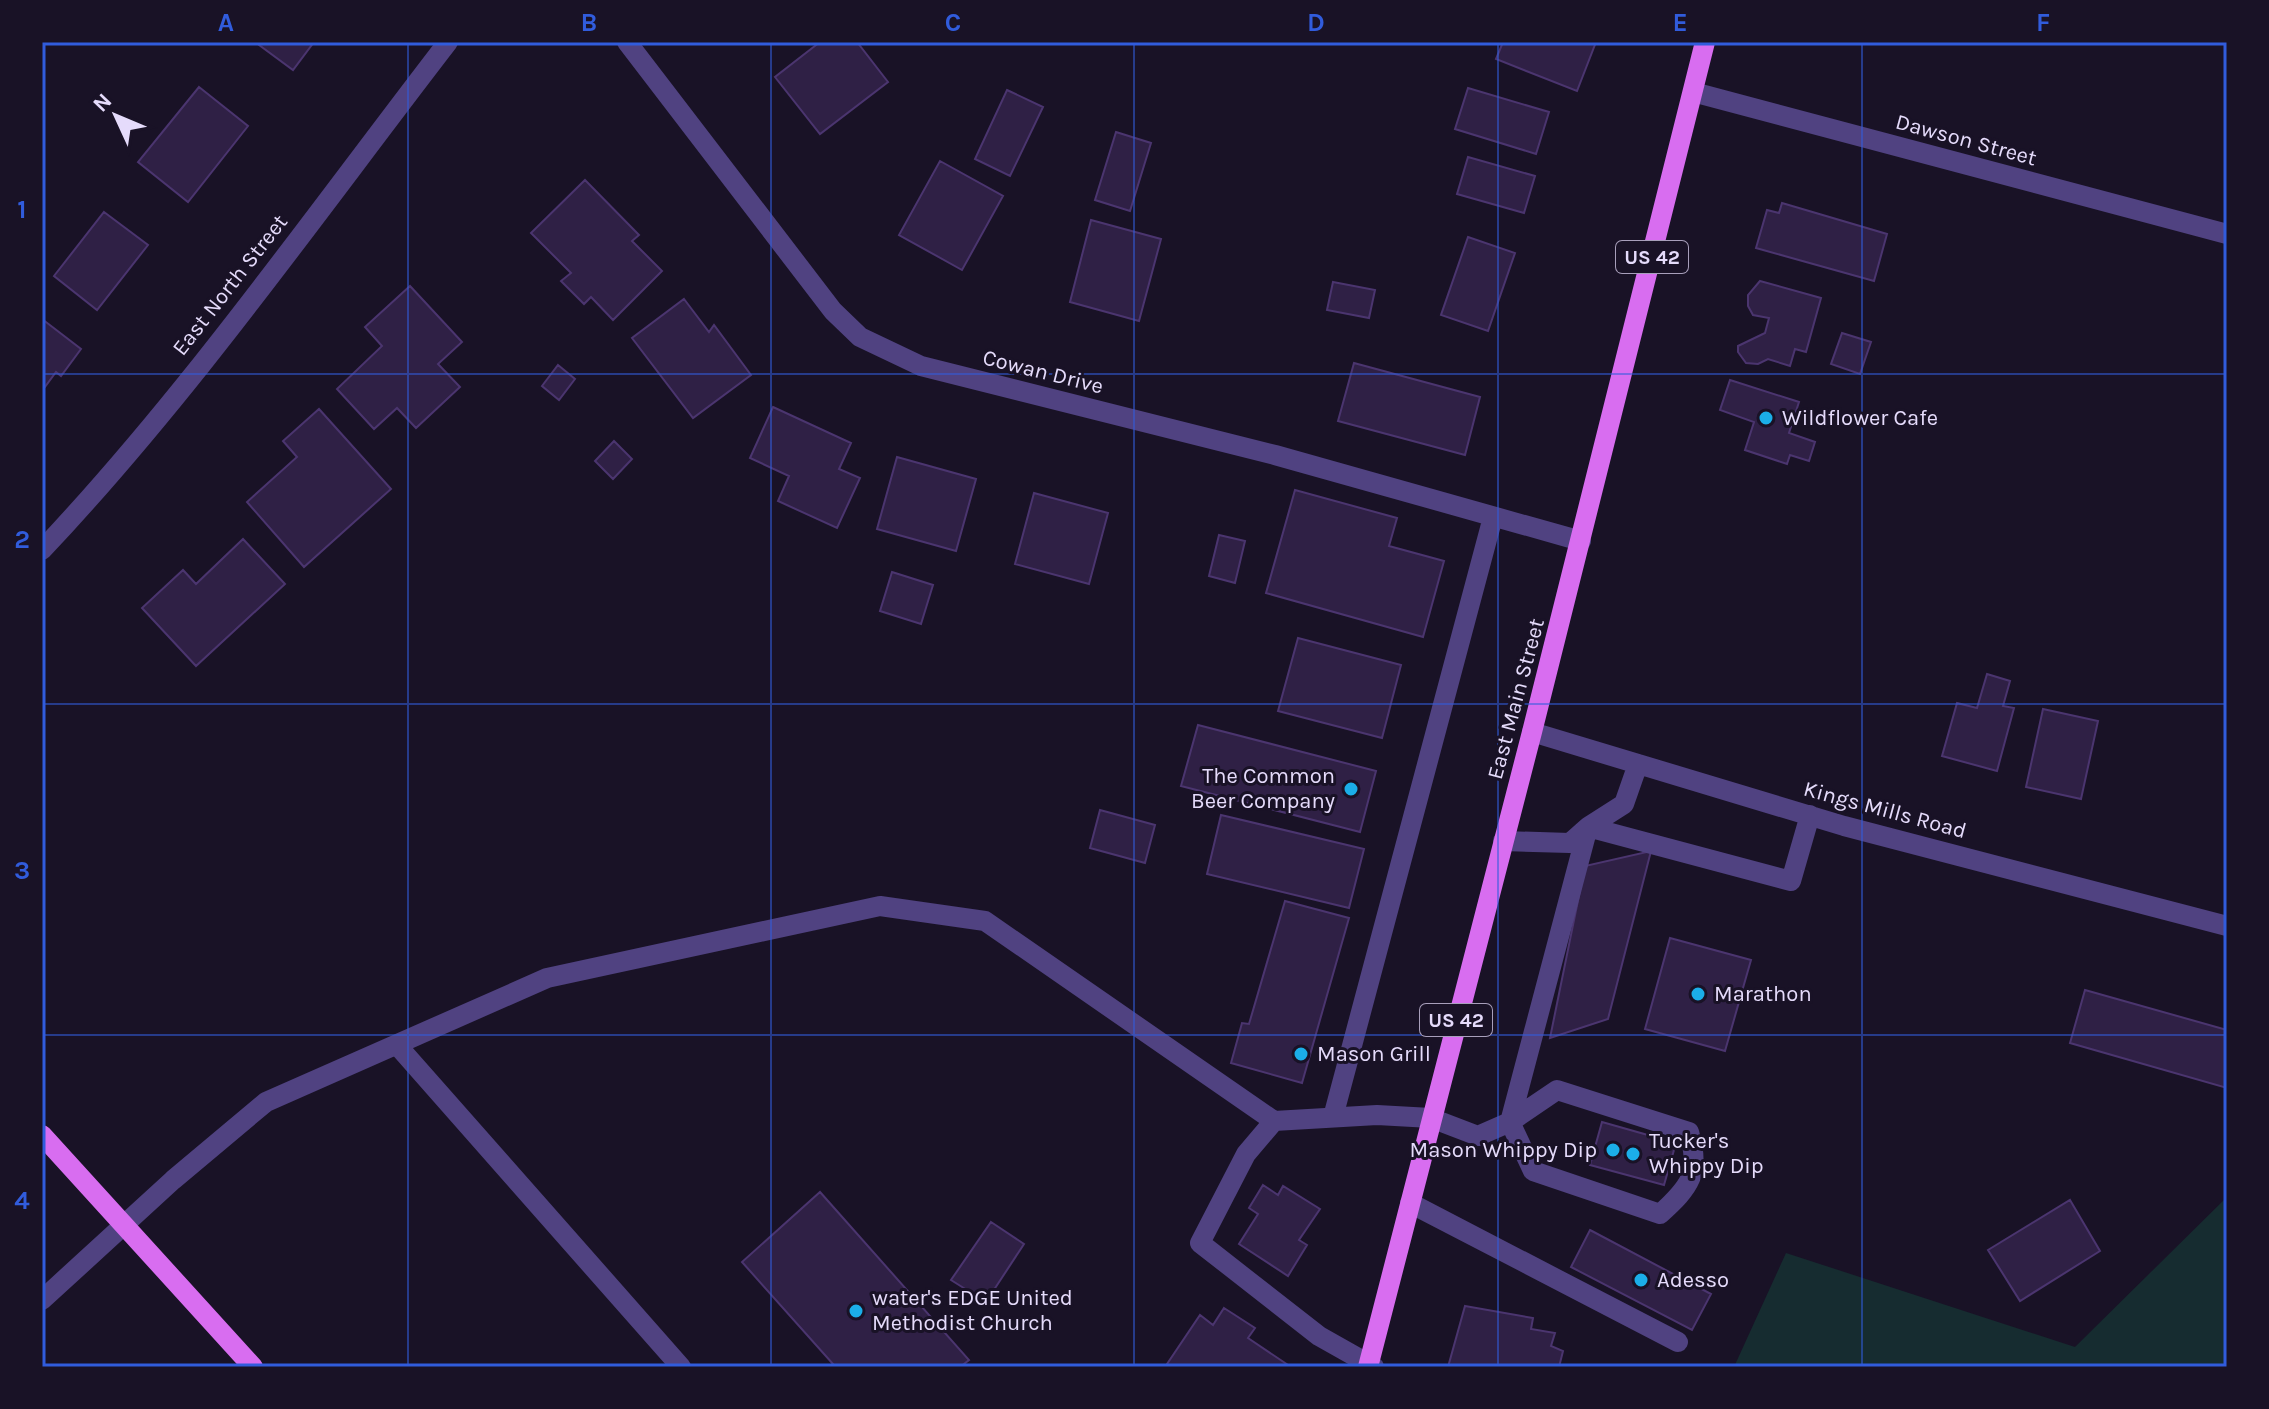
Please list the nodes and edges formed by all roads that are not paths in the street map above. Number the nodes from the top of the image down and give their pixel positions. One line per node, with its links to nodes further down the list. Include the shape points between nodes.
1 (448, 42): 8 (street, East North Street, via 93,496)
2 (627, 42): 6 (street, Cowan Drive, via 809,284 860,337 890,354)
3 (1705, 42): 4 (main road, East Main Street / US 42)
4 (1693, 92): 5 (street, Dawson Street); 7 (main road, East Main Street / US 42)
5 (2227, 234)
6 (1493, 517): 7 (street, Cowan Drive); 16 (street)
7 (1581, 541): 9 (main road, East Main Street / US 42)
8 (42, 550)
9 (1532, 732): 10 (street, Kings Mills Road); 13 (main road, East Main Street / US 42)
10 (1638, 764): 11 (street, Kings Mills Road); 12 (street, via 1624,804)
11 (1810, 815): 12 (street, via 1791,881); 14 (street, Kings Mills Road)
12 (1588, 827): 13 (street, via 1570,843); 19 (street)
13 (1503, 841): 17 (main road, East Main Street / US 42)
14 (2227, 926)
15 (397, 1045): 18 (street, via 547,978 880,906 985,921); 22 (street, via 266,1102); 27 (street)
16 (1333, 1117): 17 (street); 18 (street)
17 (1431, 1118): 19 (street, via 1478,1136); 21 (main road, East Main Street / US 42)
18 (1274, 1121): 25 (street, via 1246,1154 1200,1243 1319,1336)
19 (1510, 1122): 19 (street, via 1533,1171 1660,1214 1694,1174 1689,1132 1557,1090)
20 (42, 1135): 22 (main road)
21 (1410, 1203): 24 (street); 25 (main road, East Main Street / US 42)
22 (124, 1226): 23 (street); 26 (main road)
23 (42, 1300)
24 (1678, 1342)
25 (1370, 1366)
26 (253, 1367)
27 (681, 1367)

